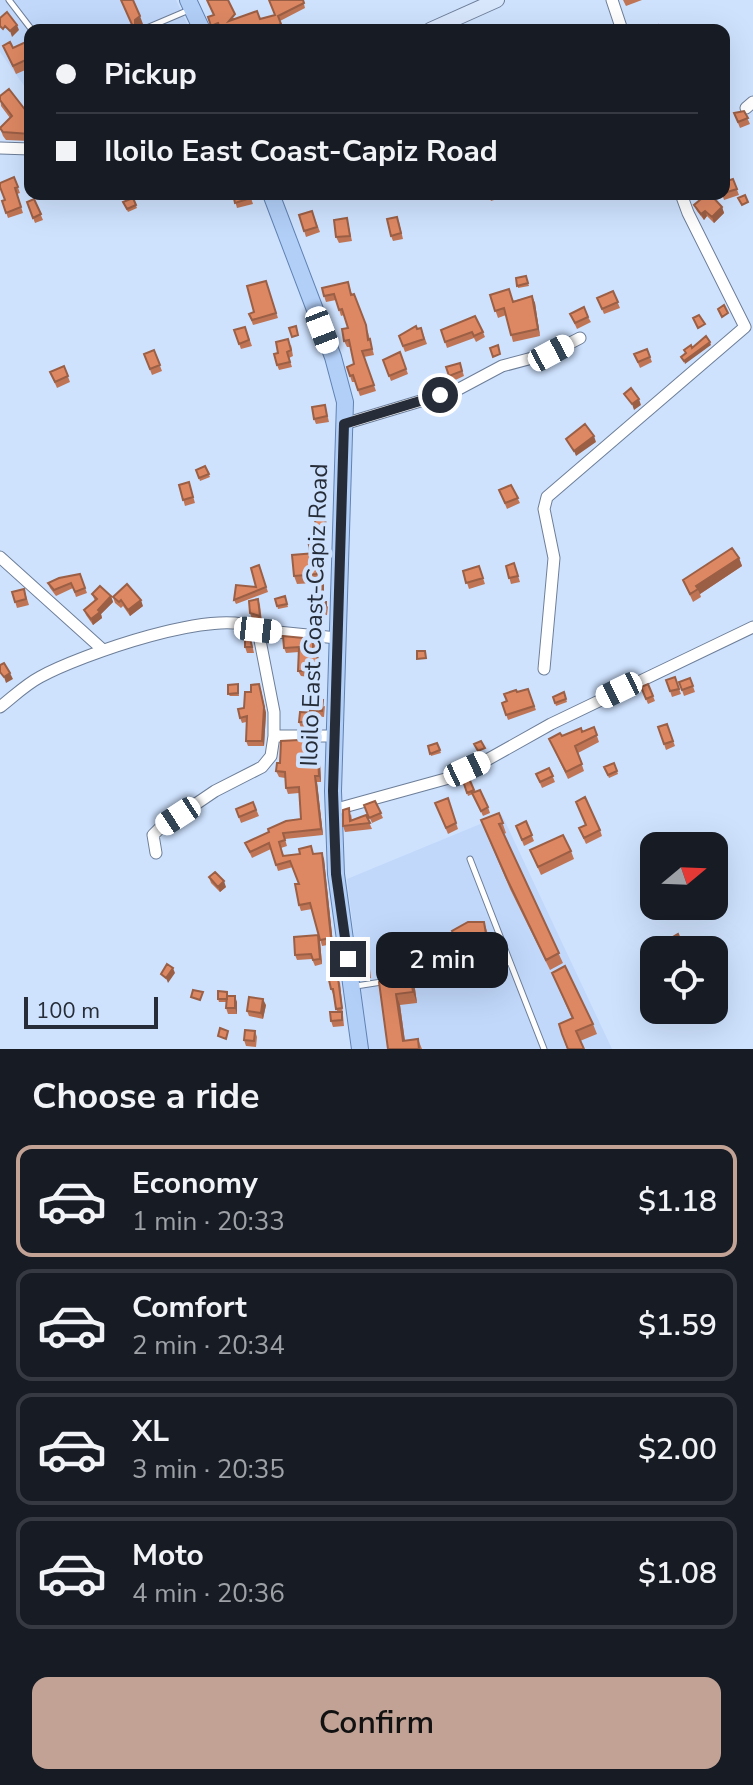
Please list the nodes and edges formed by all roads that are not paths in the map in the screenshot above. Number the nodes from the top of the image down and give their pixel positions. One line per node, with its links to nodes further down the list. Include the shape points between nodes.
1 (9, 0): 5 (lane)
2 (497, 0): 8 (street)
3 (612, 0): 9 (street)
4 (191, 2): 6 (lane); 7 (main road)
5 (27, 24)
6 (152, 24)
7 (200, 24)
8 (443, 24)
9 (620, 24)
10 (0, 148): 11 (street)
11 (24, 149)
12 (273, 200): 15 (main road, Iloilo East Coast-Capiz Road, via 333,357 345,402)
13 (683, 200): 21 (street, via 745,327 547,497 544,509 554,558)
14 (580, 338): 15 (street, via 551,353 502,366 457,390)
15 (344, 424): 19 (main road, Iloilo East Coast-Capiz Road)
16 (0, 557): 20 (street)
17 (753, 627): 25 (street, via 449,778)
18 (258, 630): 19 (street); 20 (street, via 250,624 205,625); 23 (street)
19 (337, 638): 24 (main road, Iloilo East Coast-Capiz Road)
20 (102, 649): 22 (street, via 37,678)
21 (544, 669)
22 (0, 707)
23 (274, 736): 24 (street); 26 (street, via 267,763 159,829 153,835)
24 (334, 736): 25 (main road, Iloilo East Coast-Capiz Road)
25 (333, 810): 29 (main road, Iloilo East Coast-Capiz Road)
26 (156, 853)
27 (470, 859): 28 (lane)
28 (510, 962): 29 (lane); 31 (lane)
29 (351, 987): 30 (main road, Iloilo East Coast-Capiz Road)
30 (360, 1049)
31 (544, 1049)

